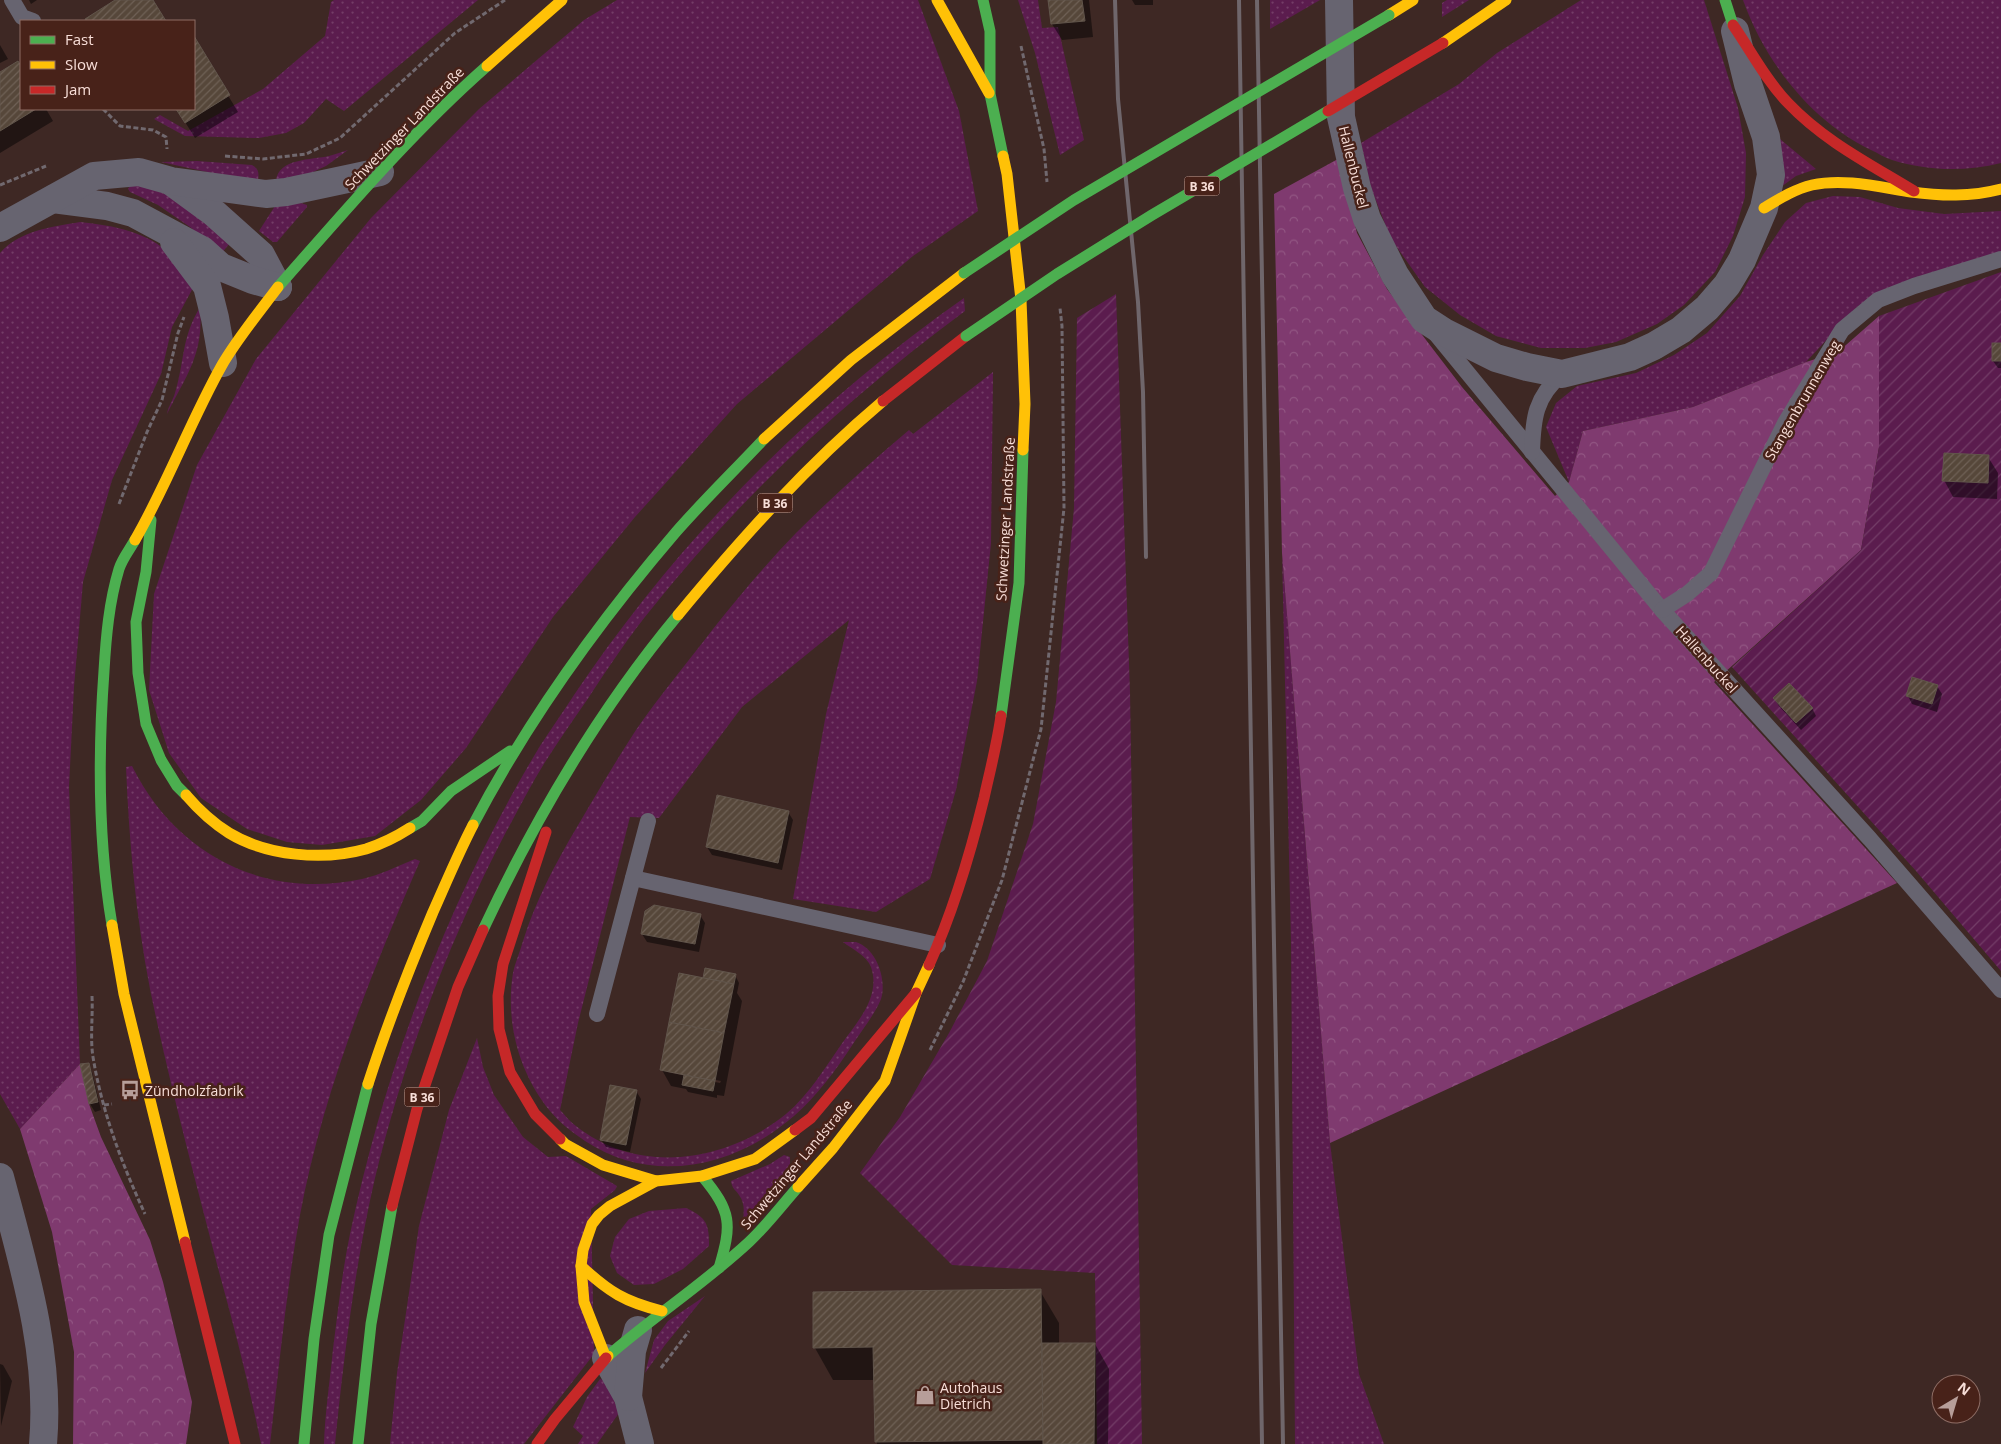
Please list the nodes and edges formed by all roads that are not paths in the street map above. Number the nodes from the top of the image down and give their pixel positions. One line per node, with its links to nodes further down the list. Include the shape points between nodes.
1 (12, 0): 11 (lane, via 22,16)
2 (562, 0): 13 (main road, Schwetzinger Landstraße, via 468,83)
3 (937, 0): 12 (main road, Schwetzinger Landstraße)
4 (983, 0): 12 (main road, Schwetzinger Landstraße, via 990,31)
5 (1339, 0): 23 (street, Hallenbuckel, via 1342,117 1357,188 1367,219 1395,275)
6 (1402, 0): 10 (main road)
7 (1413, 0): 10 (main road)
8 (1506, 0): 30 (main road, B 36, bridge, via 1443,42 1057,274 903,384 836,443 724,557 619,691)
9 (1729, 12): 16 (main road, via 1786,102 1848,153); 18 (street, via 1766,137 1771,175)
10 (1389, 15): 29 (main road, bridge, via 1074,200 964,273 851,360 767,436 676,532 586,644)
11 (31, 20)
12 (990, 94): 33 (main road, Schwetzinger Landstraße, via 1007,174 1021,300 1025,404 1019,583 998,739 970,855)
13 (380, 172): 14 (street, via 266,194); 22 (main road, Schwetzinger Landstraße)
14 (171, 181): 17 (street, via 138,172 94,176); 22 (street, via 262,255)
15 (2001, 189): 16 (main road, via 1955,196)
16 (1914, 191): 18 (main road, via 1854,184 1820,184 1791,192)
17 (53, 199): 19 (street); 20 (street, via 107,206 149,220)
18 (1764, 208): 25 (street, via 1742,260 1727,285 1681,330 1630,357)
19 (0, 228)
20 (167, 232): 22 (street, via 202,250 221,267); 24 (street, via 207,286)
21 (2001, 259): 28 (lane, Stangenbrunnenweg, via 1878,300 1842,330 1785,423 1710,573 1687,594)
22 (278, 287): 24 (main road, Schwetzinger Landstraße)
23 (1424, 319): 25 (street, Hallenbuckel, via 1496,358); 26 (lane, Hallenbuckel)
24 (222, 363): 27 (main road, Schwetzinger Landstraße)
25 (1562, 374): 26 (lane, via 1548,386 1537,405)
26 (1532, 452): 28 (lane, Hallenbuckel)
27 (151, 512): 29 (main road, via 146,572 136,622 138,673 146,724 176,786 199,810 229,833 261,847 297,854 335,854 365,849 392,839 422,821 451,791); 47 (main road, via 119,568 107,627 100,772 103,843 124,994)
28 (1662, 610): 34 (lane, Hallenbuckel, via 1870,838)
29 (517, 746): 48 (main road, via 456,858 387,1026 363,1099 330,1234 314,1339)
30 (564, 775): 39 (main road, via 503,964 498,996 499,1029 510,1072 535,1114 565,1144 603,1165); 49 (main road, B 36, via 513,868 464,969 412,1127 382,1251 363,1376)
31 (648, 822): 32 (lane)
32 (633, 878): 33 (lane); 36 (lane)
33 (938, 945): 35 (main road, Schwetzinger Landstraße)
34 (2001, 990)
35 (916, 993): 37 (main road, Schwetzinger Landstraße, via 811,1118 755,1159); 41 (main road, Schwetzinger Landstraße, via 885,1081 833,1148 775,1214)
36 (597, 1014)
37 (702, 1176): 39 (main road, Schwetzinger Landstraße); 41 (main road, via 718,1197 728,1221)
38 (0, 1177): 46 (street, via 35,1311 46,1412)
39 (656, 1182): 40 (main road, via 610,1206 599,1216 588,1234)
40 (581, 1266): 42 (main road, via 619,1299); 44 (main road, via 584,1302)
41 (719, 1268): 42 (main road, Schwetzinger Landstraße)
42 (662, 1311): 43 (main road, Schwetzinger Landstraße)
43 (638, 1330): 44 (main road, Schwetzinger Landstraße); 45 (street, via 632,1351)
44 (606, 1358): 45 (street); 50 (main road, Schwetzinger Landstraße)
45 (628, 1398): 51 (street)
46 (43, 1444)
47 (235, 1444)
48 (304, 1444)
49 (358, 1444)
50 (538, 1444)
51 (640, 1444)

